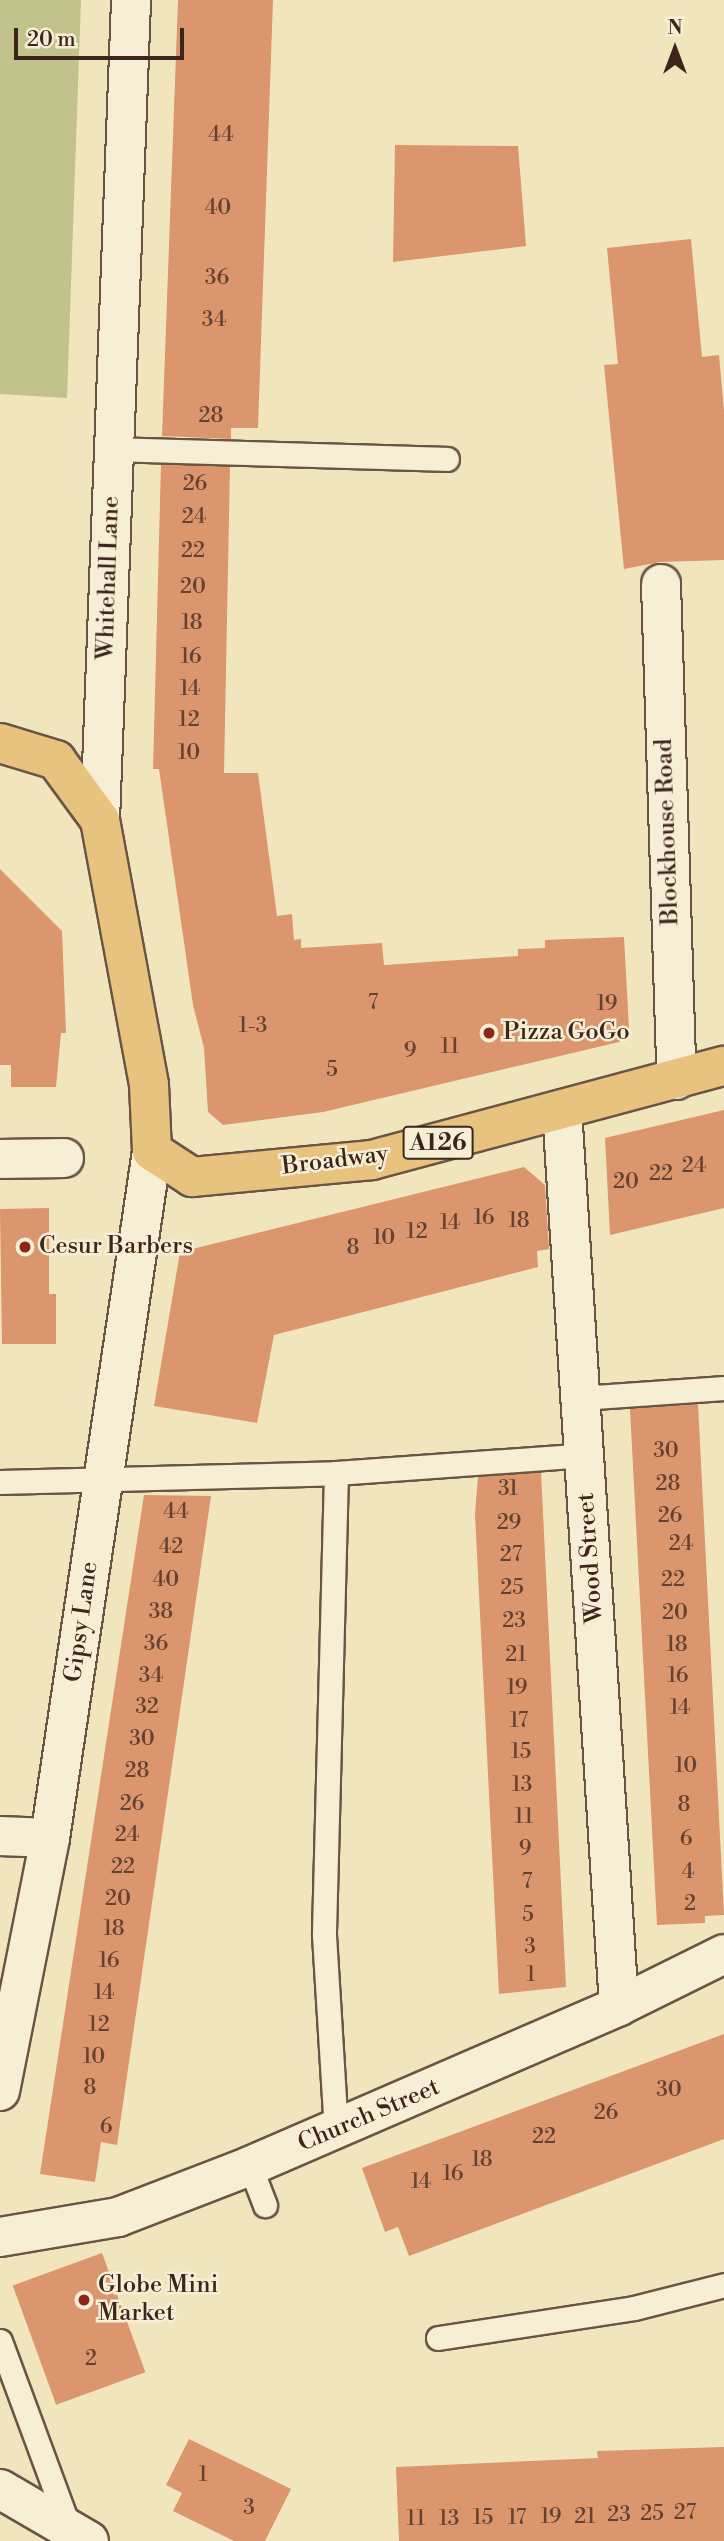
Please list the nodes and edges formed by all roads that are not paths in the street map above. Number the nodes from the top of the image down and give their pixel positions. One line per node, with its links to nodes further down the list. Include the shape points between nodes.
1 (131, 0): 2 (street, Whitehall Lane)
2 (113, 449): 3 (lane); 6 (street, Whitehall Lane)
3 (447, 460)
4 (661, 584): 8 (street, Blockhouse Road)
5 (0, 743): 6 (main road, via 56,760)
6 (100, 820): 10 (main road, Whitehall Lane, via 149,1085)
7 (724, 1066): 8 (main road, Broadway / A126)
8 (677, 1080): 9 (main road, Broadway / A126)
9 (562, 1110): 10 (main road, Broadway / A126, via 372,1160 192,1177); 14 (street, Wood Street)
10 (152, 1151): 17 (street, Gipsy Lane)
11 (64, 1158): 12 (street)
12 (0, 1159)
13 (724, 1388): 14 (lane)
14 (581, 1398): 15 (street, Wood Street)
15 (585, 1455): 16 (lane); 22 (street, Wood Street)
16 (336, 1473): 17 (lane); 24 (lane, via 324,1934)
17 (103, 1479): 18 (lane); 20 (street, Gipsy Lane)
18 (0, 1482)
19 (0, 1836): 20 (street)
20 (50, 1838): 23 (street, Gipsy Lane)
21 (724, 1954): 22 (street, Church Street)
22 (619, 2006): 24 (street, Church Street)
23 (0, 2091)
24 (336, 2132): 25 (street, Church Street)
25 (250, 2166): 26 (lane); 27 (street, Church Street, via 118,2217)
26 (265, 2205)
27 (0, 2238)
28 (724, 2285): 29 (lane, via 634,2308)
29 (438, 2338)
30 (0, 2341): 32 (lane)
31 (0, 2489): 32 (street)
32 (80, 2535)

